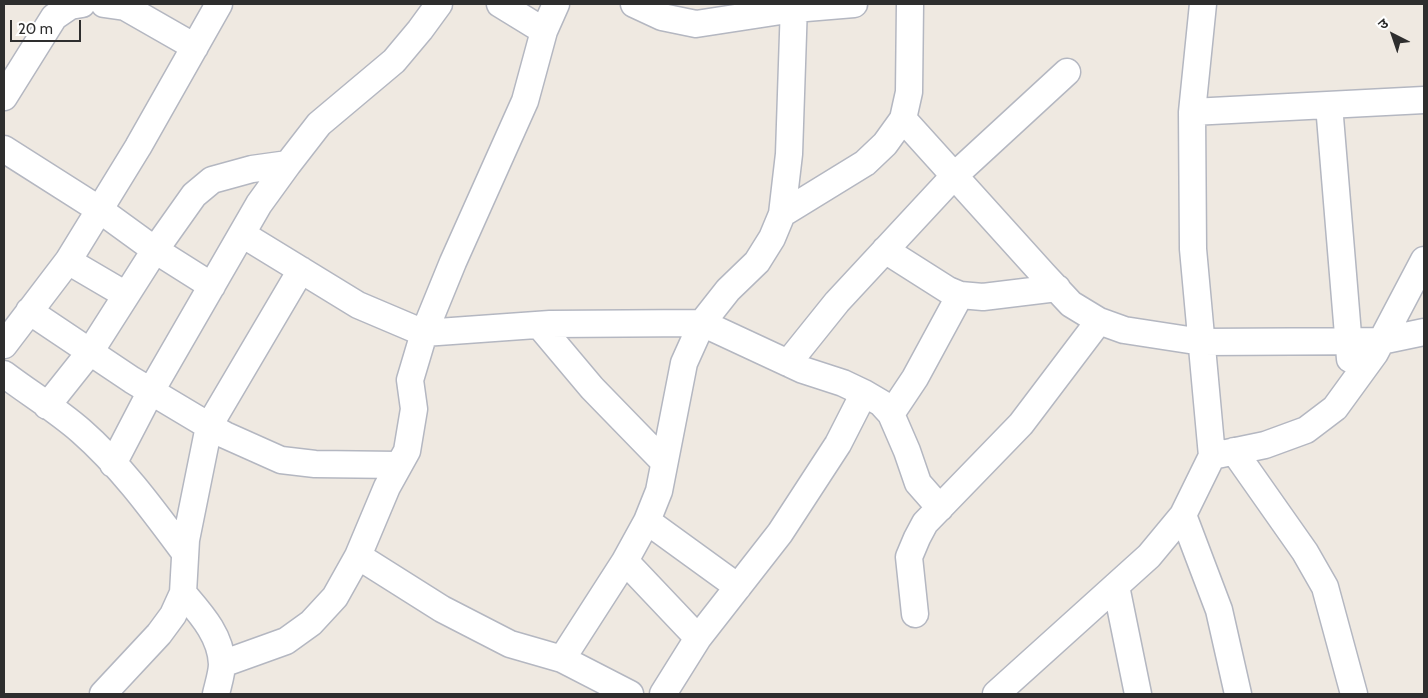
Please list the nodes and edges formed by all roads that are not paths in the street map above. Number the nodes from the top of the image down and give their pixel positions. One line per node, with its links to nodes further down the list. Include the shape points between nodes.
1 (82, 4): 15 (street, via 70,6 54,17)
2 (104, 4): 13 (street, via 125,7)
3 (220, 4): 13 (street)
4 (439, 4): 21 (street, via 394,61 319,124)
5 (500, 4): 12 (street)
6 (556, 4): 12 (street)
7 (634, 4): 11 (street, via 662,17 696,24)
8 (854, 4): 11 (street)
9 (910, 4): 19 (street, via 909,92)
10 (1203, 4): 18 (street)
11 (794, 6): 24 (street, via 789,154)
12 (544, 31): 40 (street, via 525,101)
13 (195, 48): 23 (street)
14 (1067, 72): 22 (street)
15 (4, 97)
16 (1424, 100): 17 (street)
17 (1329, 105): 18 (street); 41 (street)
18 (1192, 112): 43 (street, via 1193,250)
19 (903, 119): 22 (street); 24 (street, via 886,144 865,163)
20 (4, 149): 23 (street)
21 (288, 164): 25 (street); 26 (street, via 252,169 212,180 194,195)
22 (954, 176): 27 (street); 32 (street)
23 (100, 210): 26 (street); 29 (street)
24 (782, 214): 37 (street, via 757,262 728,290)
25 (242, 234): 30 (street); 31 (street)
26 (155, 250): 31 (street); 33 (street)
27 (885, 250): 34 (street); 46 (street, via 837,302)
28 (1424, 260): 42 (street)
29 (68, 262): 33 (street); 35 (street)
30 (301, 270): 40 (street, via 358,305); 53 (street)
31 (212, 286): 49 (street)
32 (1057, 288): 34 (street, via 983,297); 36 (street, via 1072,304)
33 (126, 295): 45 (street)
34 (960, 295): 52 (street, via 915,378)
35 (29, 311): 44 (street); 45 (street)
36 (1099, 321): 43 (street, via 1124,330); 58 (street, via 1021,424)
37 (702, 323): 38 (street); 46 (street); 55 (street, via 684,363)
38 (539, 325): 40 (street); 55 (street, via 592,388)
39 (1424, 332): 42 (street)
40 (424, 333): 57 (street, via 410,380 413,418 406,451)
41 (1349, 341): 42 (street); 43 (street); 48 (street)
42 (1381, 341): 48 (street)
43 (1202, 342): 54 (street)
44 (4, 345)
45 (90, 352): 49 (street); 51 (street)
46 (788, 364): 50 (street)
47 (4, 374): 51 (street)
48 (1352, 385): 54 (street, via 1335,408 1306,430 1265,445)
49 (151, 391): 53 (street); 56 (street)
50 (864, 393): 52 (street, via 881,403); 64 (street, via 828,460 780,533)
51 (47, 406): 56 (street, via 81,431)
52 (891, 414): 58 (street, via 918,483)
53 (209, 426): 57 (street, via 281,460 316,464); 61 (street)
54 (1223, 454): 59 (street); 78 (street, via 1305,552 1325,587)
55 (664, 462): 60 (street, via 659,491)
56 (113, 464): 61 (street)
57 (399, 465): 62 (street)
58 (940, 508): 67 (street, via 925,524 910,557)
59 (1183, 515): 65 (street, via 1149,556); 77 (street, via 1219,610)
60 (647, 521): 63 (street); 64 (street)
61 (185, 553): 66 (street)
62 (358, 556): 69 (street, via 442,609 510,644); 70 (street, via 335,597 312,623 286,641)
63 (625, 561): 68 (street); 69 (street)
64 (738, 586): 68 (street)
65 (1116, 586): 75 (street); 76 (street)
66 (183, 593): 70 (street, via 204,618 218,642); 71 (street, via 164,628)
67 (915, 614)
68 (698, 638): 74 (street)
69 (562, 659): 73 (street)
70 (222, 664): 72 (street)
71 (103, 694)
72 (216, 694)
73 (630, 694)
74 (663, 694)
75 (996, 694)
76 (1138, 694)
77 (1238, 694)
78 (1354, 694)

